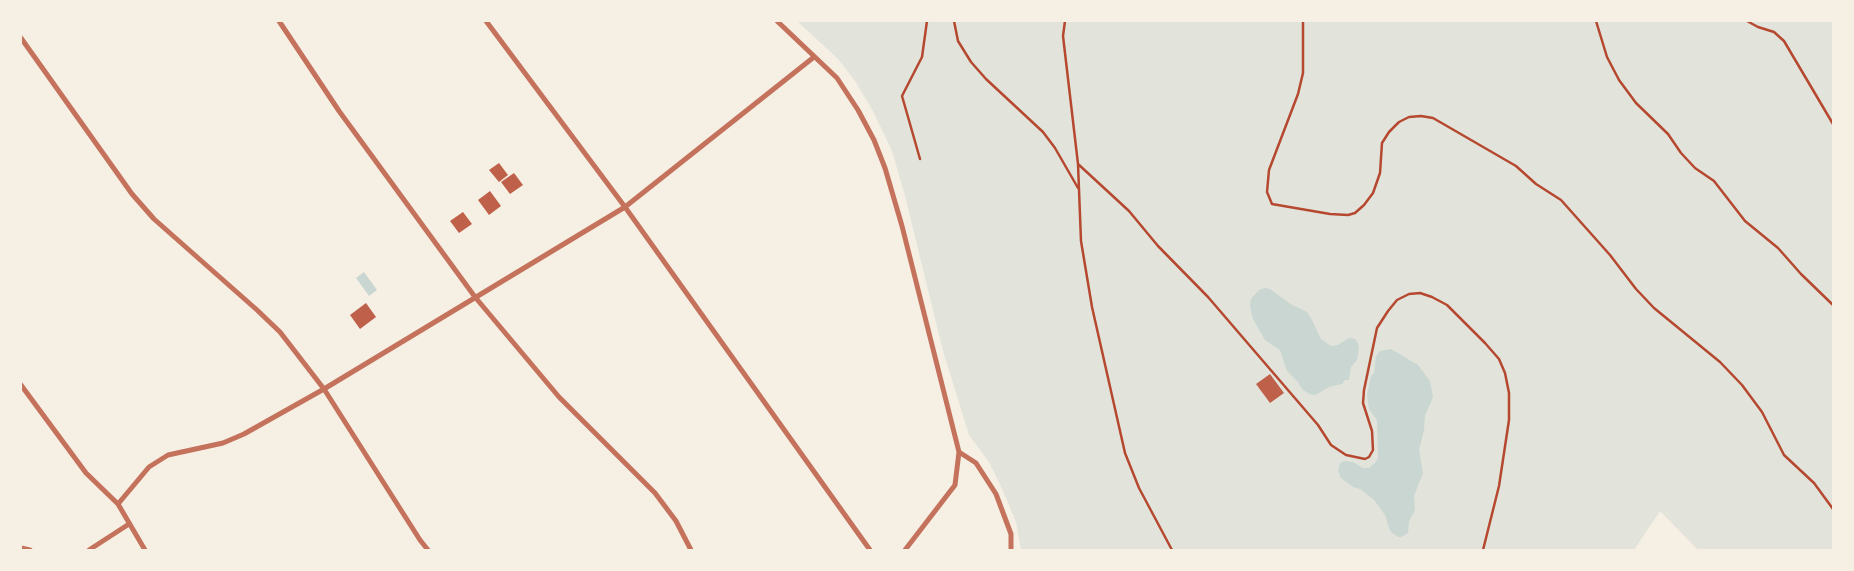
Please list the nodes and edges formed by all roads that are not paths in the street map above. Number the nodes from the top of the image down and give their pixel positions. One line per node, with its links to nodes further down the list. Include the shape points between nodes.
1 (279, 21): 7 (street, via 338,111)
2 (486, 21): 6 (street)
3 (777, 21): 5 (street)
4 (21, 38): 9 (street, via 132,194 154,219 280,332)
5 (814, 57): 6 (street); 10 (street, via 836,78 858,110 885,168)
6 (625, 207): 7 (street); 19 (street)
7 (475, 297): 9 (street); 18 (street, via 559,398 656,493 676,521)
8 (21, 385): 11 (street, via 86,473)
9 (324, 389): 11 (street, via 223,444 168,455 149,467); 17 (street)
10 (959, 452): 20 (street, via 955,485); 21 (street, via 976,463 996,494 1011,534)
11 (118, 504): 12 (street)
12 (129, 524): 15 (street); 16 (street)
13 (21, 548): 14 (street)
14 (30, 550)
15 (89, 550)
16 (145, 550)
17 (428, 550)
18 (690, 550)
19 (870, 550)
20 (905, 550)
21 (1011, 550)

